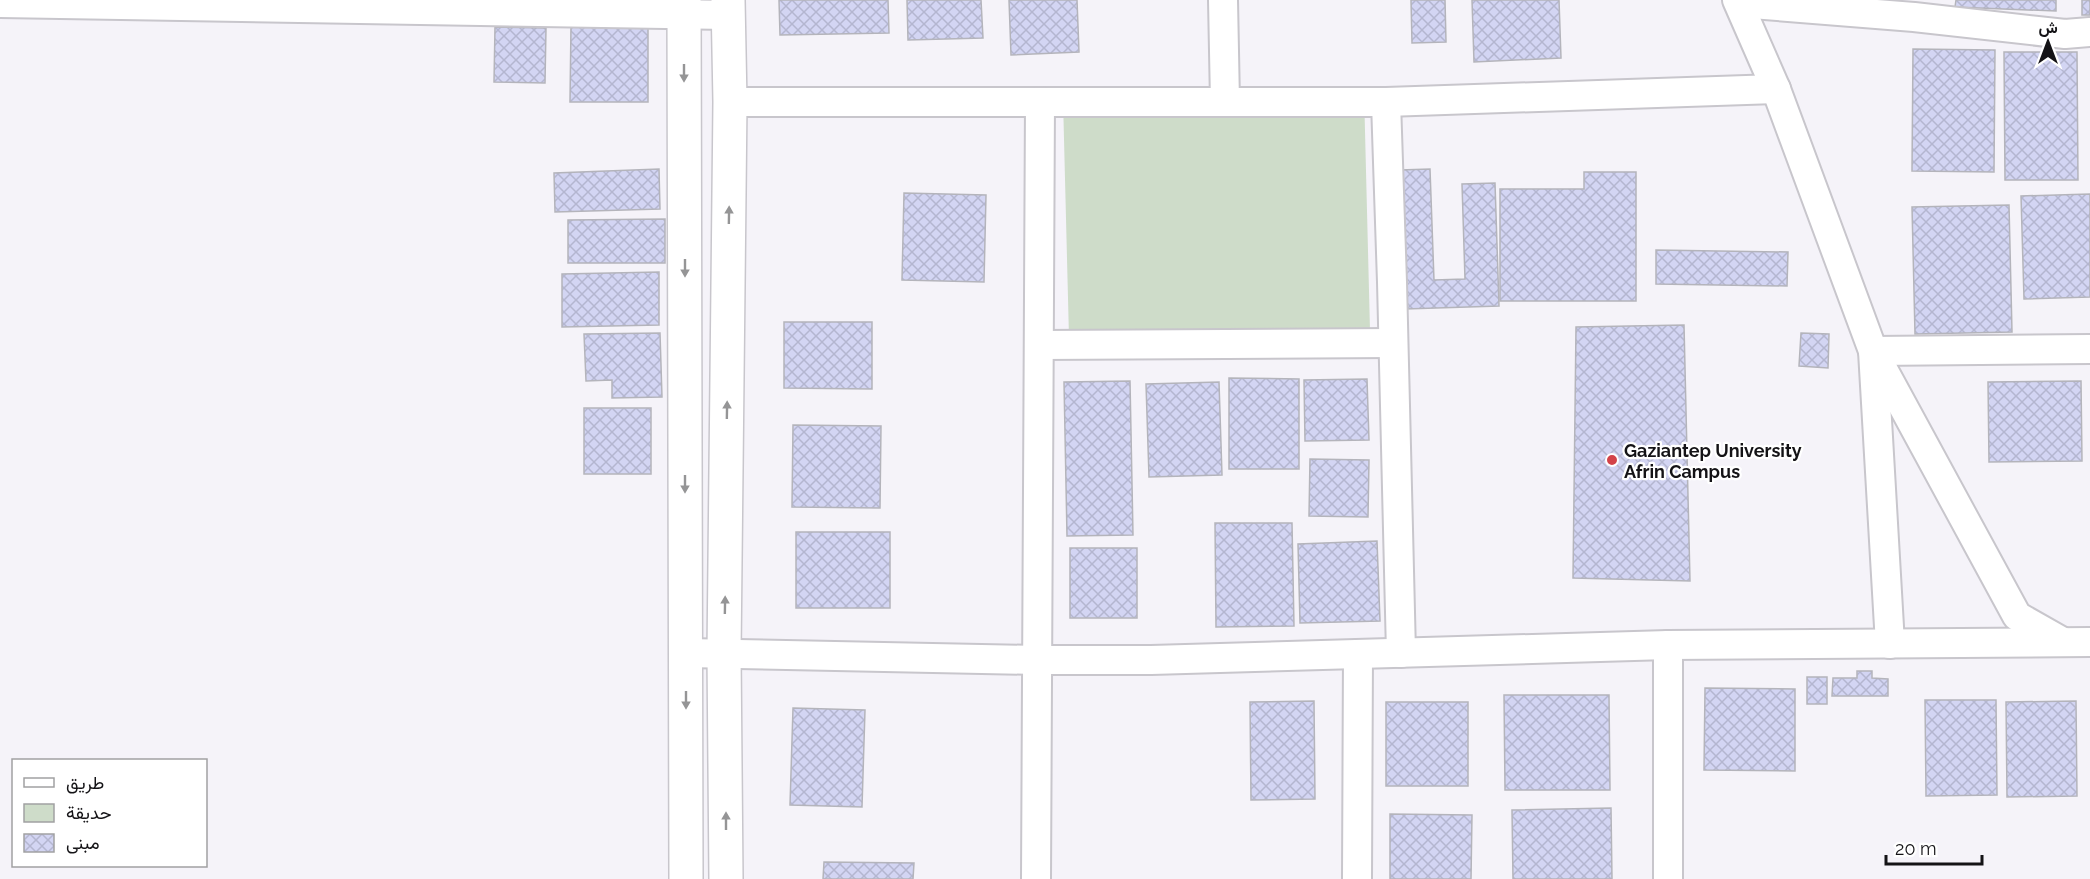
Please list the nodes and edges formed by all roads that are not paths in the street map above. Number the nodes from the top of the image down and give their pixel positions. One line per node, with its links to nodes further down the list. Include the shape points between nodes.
1 (1222, 0): 12 (street)
2 (1738, 1): 7 (street); 9 (street)
3 (47, 2): 4 (street); 5 (street)
4 (0, 3)
5 (684, 7): 6 (street); 21 (street, one-way to 21)
6 (728, 7): 10 (street)
7 (1914, 8): 8 (street, via 2065,34)
8 (2090, 32)
9 (1776, 89): 13 (street); 17 (street)
10 (730, 102): 11 (street); 22 (street, one-way to 10)
11 (1040, 102): 12 (street); 15 (street)
12 (1225, 102): 13 (street)
13 (1386, 102): 14 (street)
14 (1393, 344): 15 (street); 23 (street)
15 (1040, 345): 25 (street)
16 (2090, 349): 17 (street)
17 (1873, 351): 18 (street, via 2017,616); 19 (street)
18 (2077, 642): 19 (street)
19 (1890, 644): 20 (street)
20 (1668, 645): 23 (street); 30 (street)
21 (686, 653): 22 (street); 26 (street, one-way to 26)
22 (724, 653): 25 (street); 27 (street, one-way to 22)
23 (1401, 653): 24 (street)
24 (1358, 654): 25 (street); 29 (street)
25 (1036, 660): 28 (street)
26 (686, 879)
27 (726, 879)
28 (1036, 879)
29 (1357, 879)
30 (1668, 879)

